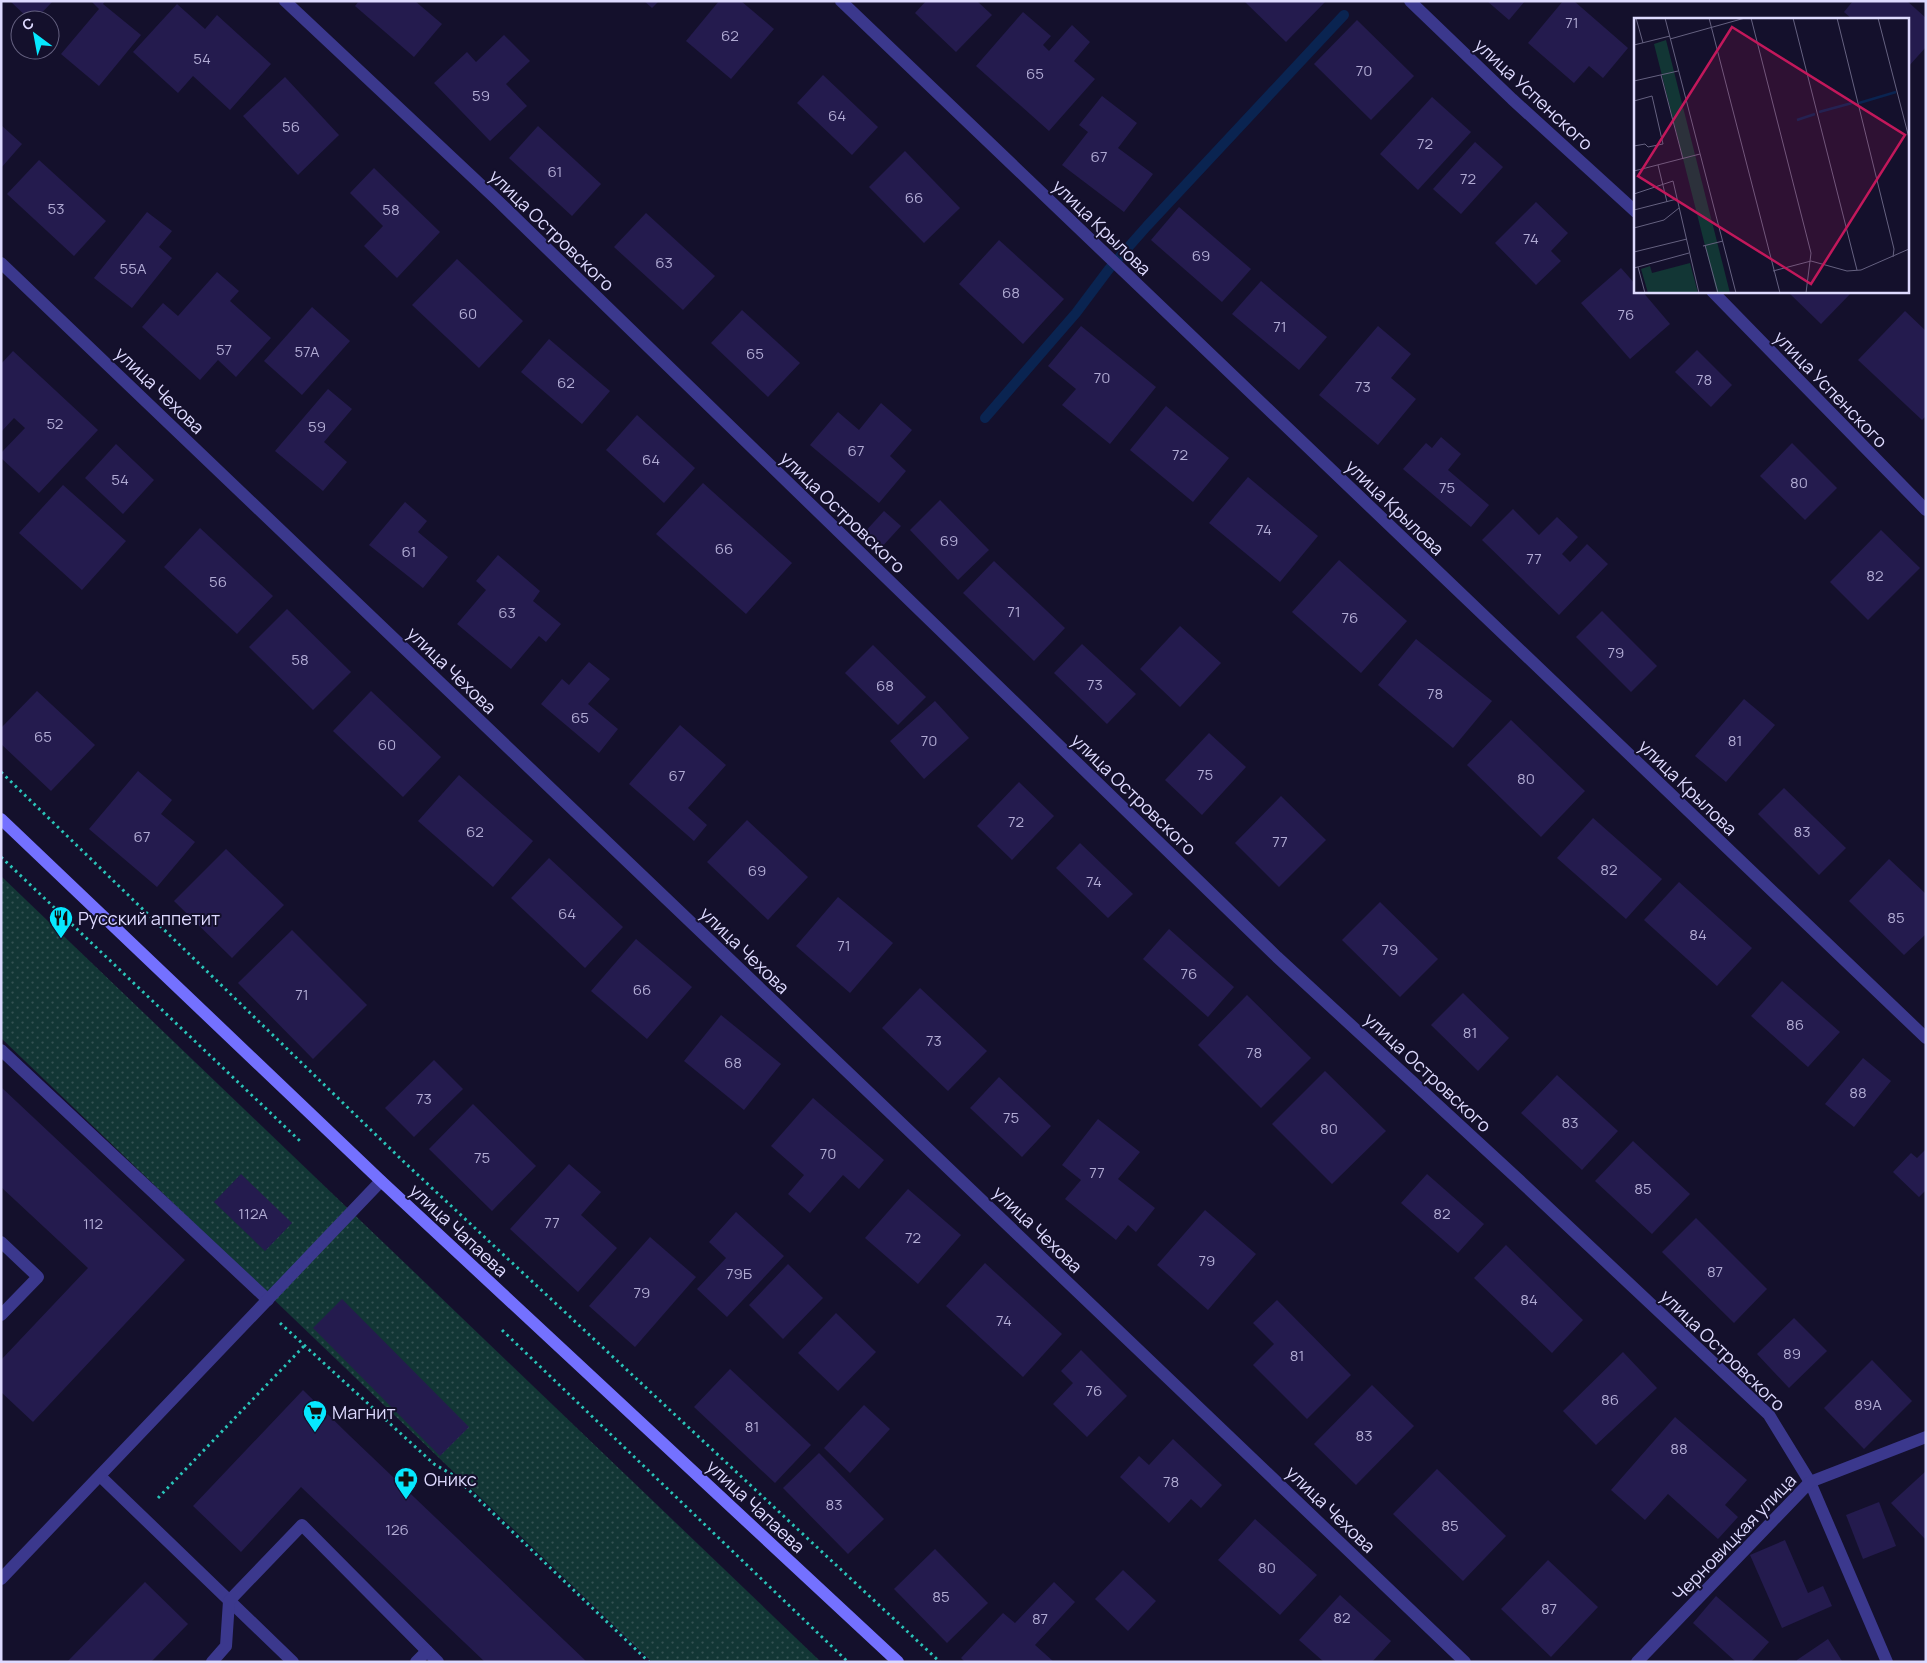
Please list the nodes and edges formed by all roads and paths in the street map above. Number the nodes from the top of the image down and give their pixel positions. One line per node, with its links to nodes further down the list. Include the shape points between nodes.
1 (285, 1): 22 (street, улица Островского, via 497,200 1277,957 1769,1416)
2 (841, 1): 11 (street, улица Крылова)
3 (1410, 1): 4 (street, улица Успенского, via 1512,100)
4 (1634, 210)
5 (1, 263): 35 (street, улица Чехова)
6 (1713, 292): 7 (street, улица Успенского)
7 (1926, 510)
8 (1, 772): 34 (path, via 403,1161)
9 (1, 819): 14 (street, улица Чапаева)
10 (1, 857): 13 (path)
11 (1926, 1038)
12 (1, 1050): 16 (street)
13 (301, 1142)
14 (381, 1182): 16 (street); 33 (street, улица Чапаева)
15 (1, 1242): 17 (street, via 38,1276)
16 (265, 1303): 19 (path); 21 (street)
17 (1, 1315)
18 (502, 1330): 32 (path)
19 (305, 1345): 23 (path); 31 (path, via 434,1464 453,1475)
20 (1926, 1437): 22 (street, Черновицкая улица)
21 (100, 1476): 23 (street); 24 (street)
22 (1810, 1482): 36 (street, Черновицкая улица); 37 (street, улица Островского)
23 (141, 1515): 25 (street)
24 (1, 1579)
25 (229, 1601): 26 (street, via 302,1525); 27 (street, via 226,1646); 28 (street)
26 (427, 1651): 29 (street); 30 (street)
27 (212, 1662)
28 (293, 1662)
29 (416, 1662)
30 (438, 1662)
31 (649, 1662)
32 (848, 1662)
33 (898, 1662)
34 (940, 1662)
35 (1465, 1662)
36 (1638, 1662)
37 (1887, 1662)

